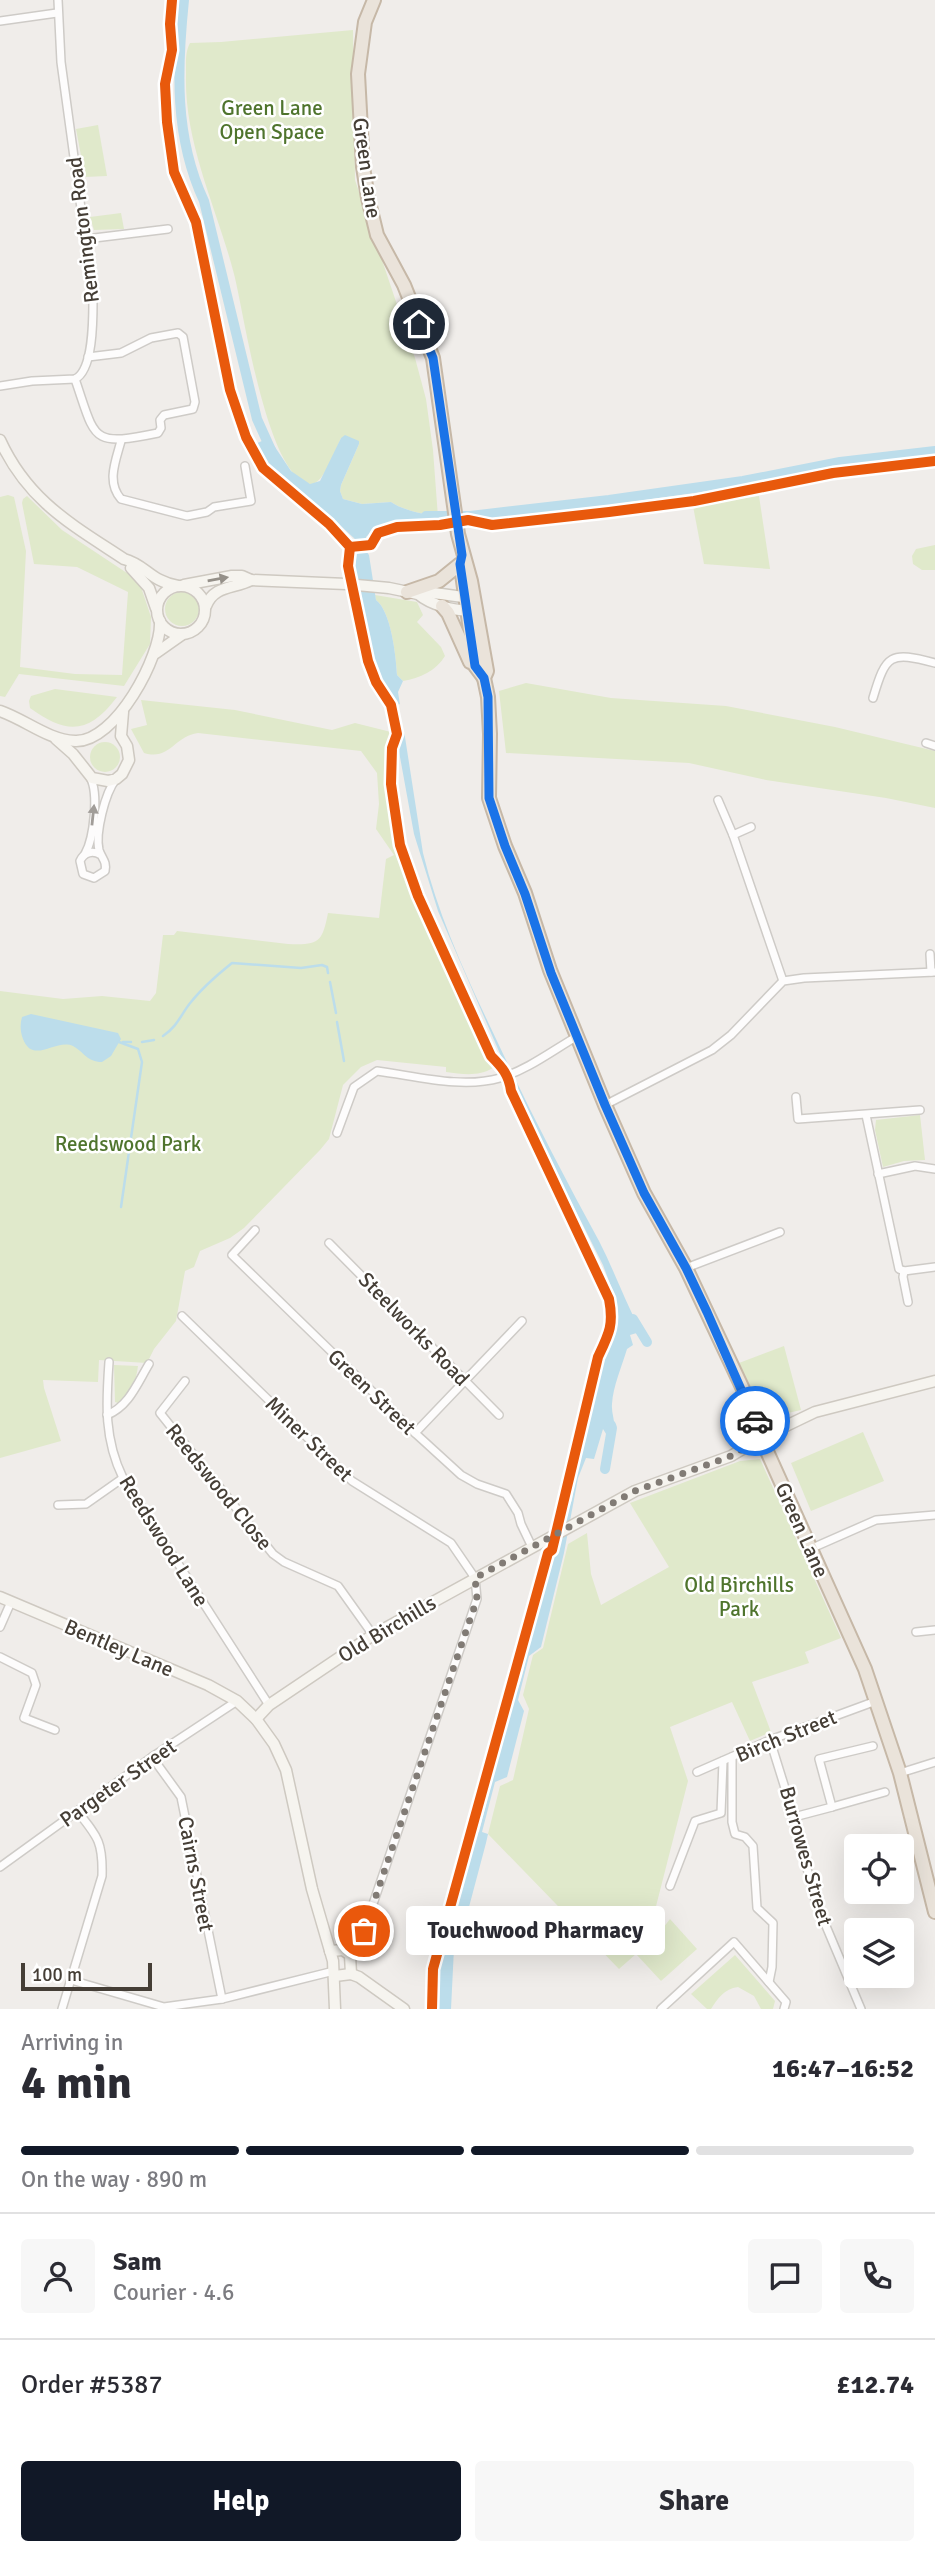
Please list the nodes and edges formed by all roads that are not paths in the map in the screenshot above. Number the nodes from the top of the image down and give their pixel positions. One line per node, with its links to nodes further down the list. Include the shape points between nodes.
1 (58, 0): 3 (street, Remington Road)
2 (374, 0): 14 (highway, Green Lane, via 358,59 363,167 377,234 404,285 433,358)
3 (57, 13): 4 (street); 6 (street, Remington Road)
4 (0, 21)
5 (168, 229): 6 (street)
6 (86, 239): 7 (street, Remington Road, via 93,296)
7 (88, 357): 8 (street, Remington Road, via 84,373); 11 (street, via 121,353 157,336 178,333 183,337 193,409 164,415 158,433)
8 (75, 379): 9 (street); 11 (street, via 94,432)
9 (0, 386)
10 (0, 440): 13 (street, via 14,467 44,504)
11 (121, 441): 12 (street, via 112,477 121,499 187,516 251,501)
12 (244, 466)
13 (124, 559): 16 (street, via 156,580); 21 (street, via 149,588)
14 (461, 560): 17 (highway, via 439,581); 18 (highway, Green Lane)
15 (251, 580): 16 (street, one-way to 15, via 232,576); 17 (street, via 346,584); 19 (street, via 218,590)
16 (181, 585): 19 (street, via 198,592); 21 (street, via 170,588 159,600)
17 (413, 593): 18 (street, via 427,592); 20 (street)
18 (471, 604): 20 (street); 25 (highway); 26 (highway, via 487,671)
19 (206, 606): 22 (street, via 198,628)
20 (442, 606): 25 (highway)
21 (159, 618): 22 (street, via 167,630); 23 (street)
22 (183, 634): 23 (street)
23 (155, 653): 28 (street)
24 (935, 663): 27 (street, via 908,656 893,659 881,671)
25 (475, 666): 26 (highway)
26 (484, 678): 46 (highway, Green Lane, via 490,734 489,798)
27 (873, 698)
28 (125, 708): 30 (street); 32 (street, via 121,736)
29 (0, 712): 31 (street)
30 (95, 735): 31 (street, via 76,741); 32 (street, via 111,733); 35 (street, via 82,748)
31 (53, 737): 35 (street)
32 (125, 743): 37 (street, via 130,760)
33 (926, 743): 34 (street)
34 (935, 746)
35 (82, 765): 36 (street)
36 (90, 776): 37 (street, via 100,781); 41 (street, one-way to 36, via 95,797)
37 (116, 779): 42 (street, via 103,804)
38 (718, 800): 40 (street)
39 (751, 827): 40 (street)
40 (733, 835): 45 (street)
41 (85, 854): 42 (street); 42 (street, via 80,870 90,878 105,871)
42 (102, 855)
43 (930, 954): 44 (street)
44 (933, 972): 45 (street)
45 (783, 981): 48 (street, via 712,1050)
46 (576, 1037): 48 (highway, Green Lane); 51 (street, via 502,1078 470,1082 377,1071 354,1087)
47 (796, 1097): 50 (street, via 798,1119)
48 (605, 1105): 58 (highway, Green Lane, via 644,1193)
49 (920, 1110): 50 (street)
50 (866, 1115): 53 (street)
51 (337, 1133)
52 (935, 1169): 53 (street, via 915,1166)
53 (878, 1174): 59 (street, via 899,1269)
54 (255, 1230): 70 (street, Green Street, via 232,1255)
55 (780, 1232): 58 (street)
56 (329, 1243): 66 (street, Steelworks Road)
57 (935, 1267): 59 (street)
58 (686, 1268): 71 (highway, Green Lane)
59 (904, 1272): 60 (street)
60 (908, 1302)
61 (182, 1316): 77 (street, Miner Street, via 352,1481 452,1543)
62 (522, 1321): 66 (street)
63 (109, 1362): 68 (street, Reedswood Lane)
64 (149, 1364): 68 (street, via 130,1397)
65 (185, 1381): 83 (street, Reedswood Close, via 160,1413 273,1555 338,1586)
66 (465, 1381): 69 (street, Steelworks Road); 70 (street)
67 (935, 1381): 71 (street, via 815,1412)
68 (107, 1415): 72 (street, Reedswood Lane, via 113,1457)
69 (499, 1415)
70 (415, 1433): 75 (street, Green Street, via 461,1475 506,1494)
71 (761, 1438): 75 (street, Old Birchills, via 731,1456 635,1491); 76 (highway, Green Lane)
72 (123, 1478): 73 (street, via 86,1504); 87 (street, Reedswood Lane)
73 (58, 1505)
74 (935, 1515): 76 (street, via 876,1521)
75 (532, 1547): 77 (street, Old Birchills)
76 (810, 1549): 86 (highway, Green Lane)
77 (475, 1578): 83 (street, Old Birchills); 107 (street, via 477,1599 359,1945)
78 (0, 1597): 79 (street, Bentley Lane)
79 (11, 1602): 80 (street); 85 (street, Bentley Lane)
80 (0, 1627)
81 (935, 1630): 82 (street)
82 (916, 1632)
83 (373, 1635): 87 (street, Old Birchills)
84 (0, 1657): 89 (street, via 32,1673 36,1685 24,1718)
85 (237, 1701): 88 (street); 92 (street, Pargeter Street)
86 (876, 1701): 90 (street, Birch Street); 97 (highway, Green Lane)
87 (269, 1705): 88 (street, Old Birchills)
88 (256, 1718): 106 (street, via 286,1770)
89 (55, 1730)
90 (770, 1740): 93 (street, Birch Street); 101 (street, Burrowes Street)
91 (873, 1746): 99 (street, via 820,1759)
92 (152, 1757): 100 (street, Pargeter Street); 112 (street, Cairns Street, via 181,1797)
93 (732, 1757): 94 (street, Birch Street); 111 (street, via 732,1822 735,1834 753,1846 757,1908 773,1923)
94 (723, 1761): 96 (street, Birch Street); 104 (street, via 721,1813 695,1821)
95 (935, 1762): 97 (street)
96 (696, 1772)
97 (900, 1773): 103 (highway, Green Lane)
98 (885, 1792): 99 (street)
99 (832, 1807): 101 (street)
100 (77, 1811): 102 (street, Pargeter Street); 110 (street, via 99,1838 103,1858 102,1877)
101 (794, 1817): 119 (street, Burrowes Street, via 815,1900)
102 (0, 1867)
103 (930, 1873): 105 (highway, Green Lane)
104 (670, 1886)
105 (935, 1912)
106 (330, 1951): 107 (street, via 344,1950); 108 (street)
107 (350, 1955): 109 (street)
108 (335, 1974): 109 (street); 112 (street); 115 (street)
109 (351, 1974): 116 (street)
110 (71, 1980): 113 (street); 114 (street)
111 (769, 1982): 117 (street, via 734,1942); 118 (street, via 786,2002)
112 (222, 1999): 113 (street)
113 (155, 2007)
114 (62, 2009)
115 (334, 2009)
116 (404, 2009)
117 (661, 2009)
118 (784, 2009)
119 (861, 2009)

